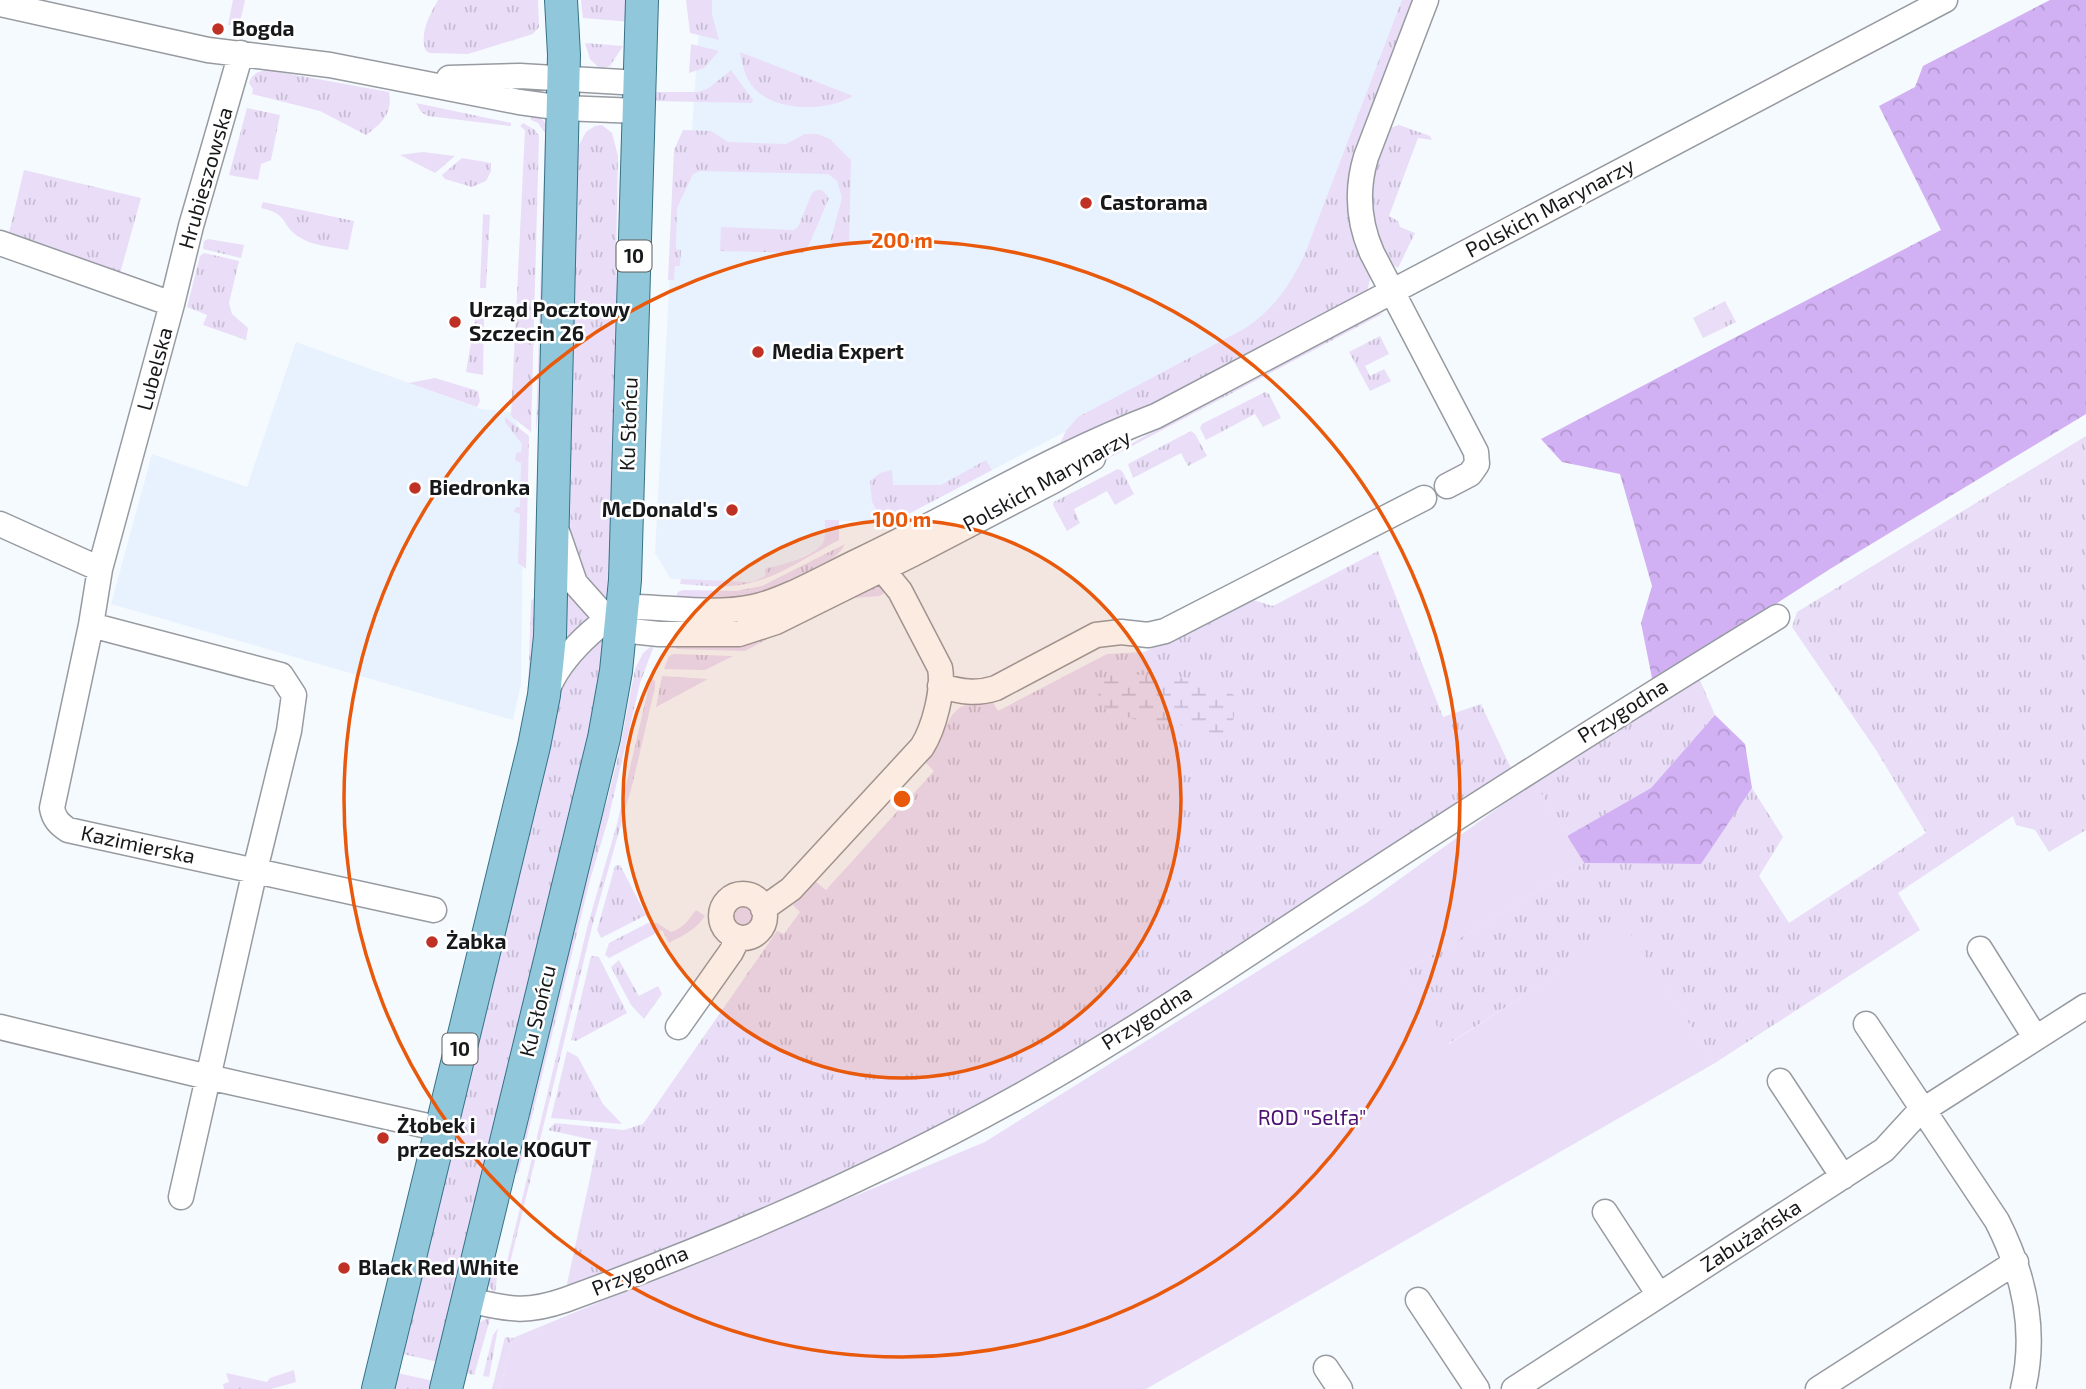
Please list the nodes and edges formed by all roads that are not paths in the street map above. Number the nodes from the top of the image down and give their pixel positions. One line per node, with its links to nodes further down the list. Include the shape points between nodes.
1 (561, 0): 7 (main road, 10)
2 (642, 0): 8 (main road, Ku Słońcu / 10)
3 (1426, 0): 10 (street, via 1360,185 1364,232)
4 (1945, 0): 10 (street, Polskich Marynarzy)
5 (0, 4): 6 (street)
6 (241, 53): 7 (street, via 407,79 511,76); 11 (street, Hrubieszowska)
7 (563, 92): 8 (street); 15 (main road, 10)
8 (639, 97): 20 (main road, Ku Słońcu / 10)
9 (0, 243): 11 (street, Lubelska)
10 (1393, 291): 12 (street, Polskich Marynarzy); 13 (street, via 1476,452 1477,464 1470,474)
11 (172, 304): 17 (street, Lubelska)
12 (1156, 416): 18 (street, Polskich Marynarzy, via 1053,481); 20 (street, Polskich Marynarzy, via 1043,466 770,602 730,610 636,607)
13 (1447, 486)
14 (1424, 498): 22 (street, via 1164,631 1096,635 983,692)
15 (553, 509): 20 (street, via 575,583); 23 (main road, 10, via 550,636)
16 (0, 524): 17 (street)
17 (100, 569): 21 (street, Kazimierska)
18 (882, 569): 20 (street, Polskich Marynarzy, via 749,631 717,635); 22 (street, via 900,591 940,668)
19 (1777, 617): 43 (street, Przygodna, via 1516,779 1100,1048 947,1134 754,1226 565,1300 521,1310)
20 (617, 620): 23 (street, via 585,638 563,663 549,685); 43 (main road, Ku Słońcu / 10, via 613,688 601,752)
21 (91, 625): 24 (street, via 281,675 295,695); 24 (street, Kazimierska, via 52,808 54,817 68,830)
22 (940, 686): 25 (street, via 934,723 922,747 791,889)
23 (542, 709): 37 (main road, 10)
24 (255, 870): 26 (street, Kazimierska); 34 (street)
25 (763, 909): 27 (street, via 765,920 758,932); 27 (street, via 748,895 734,896 726,903 723,923)
26 (435, 910)
27 (738, 937): 32 (street)
28 (1980, 949): 33 (street)
29 (2085, 1006): 33 (street, Zabużańska)
30 (1866, 1024): 36 (street)
31 (0, 1027): 34 (street)
32 (678, 1027)
33 (2035, 1037): 36 (street, Zabużańska)
34 (208, 1077): 37 (street); 39 (street)
35 (1780, 1081): 38 (street)
36 (1923, 1110): 38 (street, Zabużańska, via 1892,1143); 41 (street, via 1997,1221)
37 (441, 1129): 46 (main road, 10)
38 (1843, 1177): 42 (street, Zabużańska)
39 (181, 1197)
40 (1605, 1212): 42 (street)
41 (2016, 1262): 51 (street); 52 (street, via 2029,1324)
42 (1659, 1295): 50 (street, Zabużańska)
43 (468, 1300): 47 (main road, Ku Słońcu / 10)
44 (1418, 1300): 49 (street)
45 (1326, 1368): 48 (street)
46 (378, 1389)
47 (446, 1389)
48 (1340, 1389)
49 (1477, 1389)
50 (1514, 1389)
51 (1818, 1389)
52 (2023, 1389)

